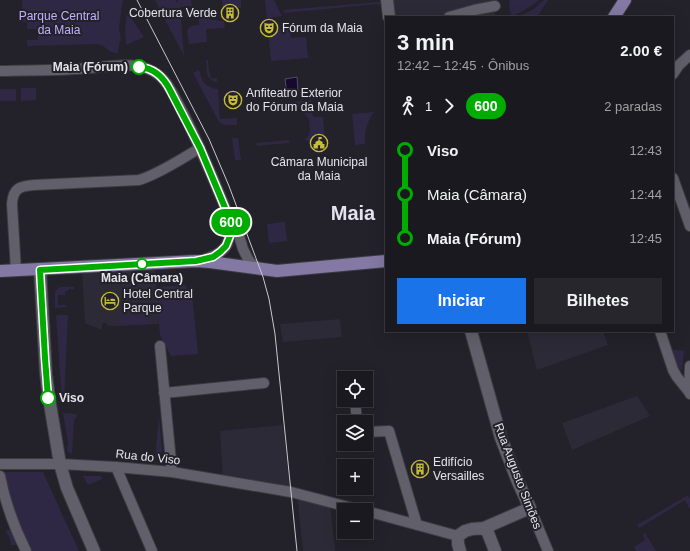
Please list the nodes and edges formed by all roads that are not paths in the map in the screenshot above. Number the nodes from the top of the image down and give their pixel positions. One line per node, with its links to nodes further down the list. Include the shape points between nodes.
1 (387, 0): 4 (street)
2 (625, 0): 7 (main road)
3 (495, 3): 5 (street); 6 (street)
4 (389, 16)
5 (453, 16)
6 (496, 16)
7 (615, 16)
8 (690, 55): 10 (street)
9 (0, 71): 11 (street, via 104,66 147,68 167,84)
10 (674, 72)
11 (200, 148): 13 (street); 23 (street, via 138,180 20,187 12,196)
12 (674, 181): 14 (street)
13 (231, 222): 15 (street); 16 (street, via 237,229)
14 (690, 226)
15 (228, 241): 17 (street, via 213,257); 19 (street)
16 (243, 249): 19 (street, via 242,256); 20 (street, via 251,263)
17 (196, 261): 19 (main road); 21 (main road)
18 (385, 261): 20 (main road, via 278,271)
19 (233, 265): 20 (main road)
20 (260, 269)
21 (40, 270): 23 (main road); 33 (street, via 48,398)
22 (0, 271): 23 (main road)
23 (16, 271)
24 (471, 332): 38 (street, Rua Augusto Simões, via 501,438)
25 (660, 332): 30 (street, via 673,370)
26 (160, 346): 29 (street)
27 (690, 366): 30 (street)
28 (264, 383): 29 (street)
29 (164, 393): 35 (street)
30 (689, 393)
31 (373, 432): 40 (street, via 389,432)
32 (0, 464): 33 (street, Rua do Viso)
33 (60, 464): 34 (street, Rua do Viso); 44 (street, via 67,488)
34 (116, 467): 35 (street, Rua do Viso); 45 (street)
35 (172, 472): 37 (street, Rua do Viso, via 291,492)
36 (0, 476): 43 (street, via 14,523)
37 (337, 504)
38 (530, 508): 41 (street); 48 (street, Rua Augusto Simões)
39 (373, 514): 40 (street)
40 (417, 525): 42 (street)
41 (484, 528): 42 (street, via 465,531); 47 (street)
42 (458, 536): 46 (street)
43 (26, 551)
44 (94, 551)
45 (152, 551)
46 (460, 551)
47 (495, 551)
48 (548, 551)

